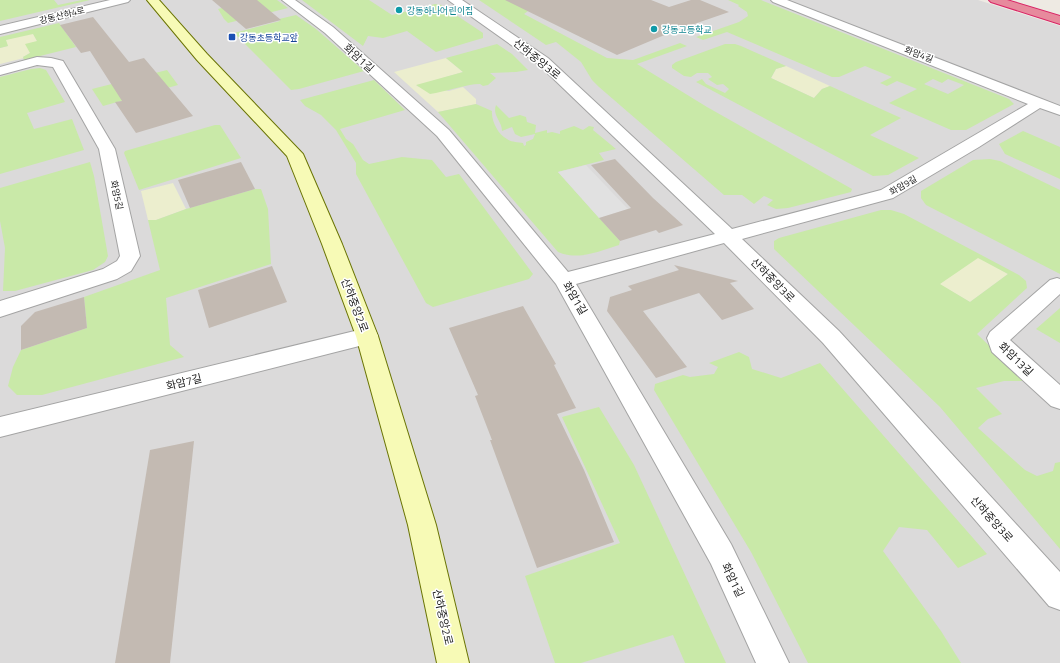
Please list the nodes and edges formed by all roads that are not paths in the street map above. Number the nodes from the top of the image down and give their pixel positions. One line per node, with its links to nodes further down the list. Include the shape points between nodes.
1 (124, 0): 10 (street, 강동산하4로)
2 (153, 0): 18 (main road, 산하중앙2로, via 202,57 295,154)
3 (288, 0): 15 (street, 화암1길, via 329,30 443,133)
4 (454, 0): 14 (street, 산하중앙3로, via 543,61)
5 (777, 0): 12 (street, 화암4길)
6 (995, 0): 9 (highway)
7 (1019, 0): 8 (highway)
8 (1060, 12)
9 (1060, 20)
10 (0, 30)
11 (0, 71): 17 (street, 화암5길, via 38,61 58,64 107,150 130,256 124,266 110,274)
12 (1039, 103): 13 (street, 화암4길); 14 (street, 화암9길, via 887,194)
13 (1060, 111)
14 (729, 237): 15 (street, 화암9길); 21 (street, 산하중앙3로, via 831,337)
15 (564, 280): 23 (street, 화암1길, via 721,554)
16 (1056, 285): 19 (street, 화암13길, via 997,341)
17 (0, 309)
18 (367, 336): 20 (street, 화암7길); 22 (main road, 산하중앙2로, via 422,525)
19 (1060, 399)
20 (0, 427)
21 (1060, 595)
22 (453, 663)
23 (773, 663)

